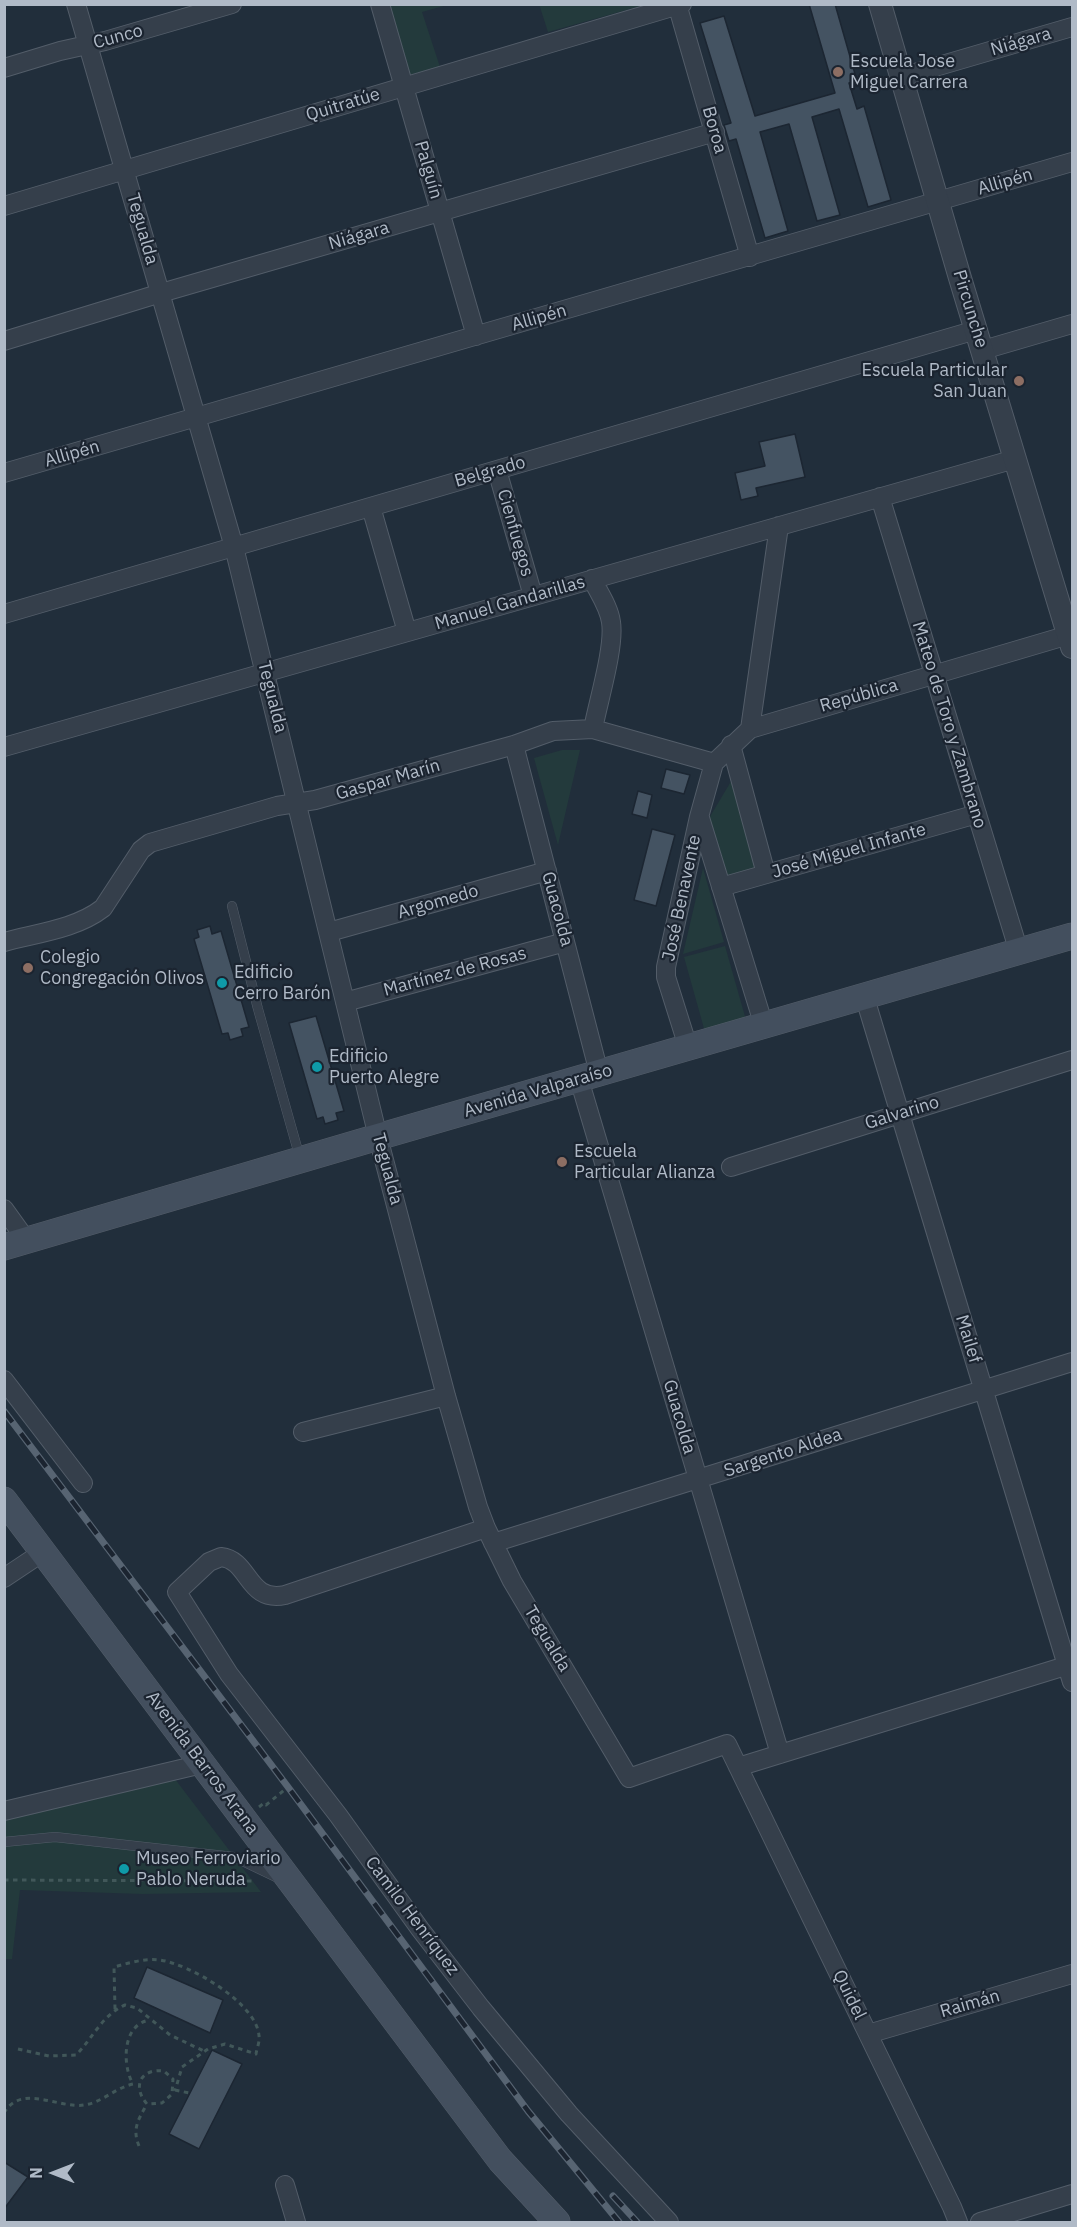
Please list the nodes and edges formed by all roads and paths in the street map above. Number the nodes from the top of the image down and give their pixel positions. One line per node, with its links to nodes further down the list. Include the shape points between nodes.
1 (76, 4): 7 (street, Tegualda)
2 (232, 4): 7 (street, Cunco)
3 (380, 4): 10 (street, Palguín)
4 (880, 4): 9 (street, Pircunche)
5 (679, 5): 10 (street, Quitratúe); 11 (street, Boroa)
6 (1072, 27): 9 (street, Niágara)
7 (88, 45): 8 (street, Cunco); 13 (street, Tegualda)
8 (4, 68)
9 (901, 77): 14 (street, Pircunche)
10 (404, 87): 13 (street, Quitratúe); 16 (street, Palguín)
11 (715, 132): 16 (street, Niágara); 17 (street, Boroa)
12 (1072, 162): 14 (street, Allipén)
13 (125, 171): 15 (street, Quitratúe); 18 (street, Tegualda)
14 (937, 202): 17 (street, Allipén); 21 (street, Pircunche)
15 (4, 206)
16 (440, 212): 18 (street, Niágara); 20 (street, Palguín)
17 (750, 257): 20 (street, Allipén)
18 (161, 293): 22 (street, Niágara); 23 (street, Tegualda)
19 (1072, 324): 21 (street, Belgrado)
20 (476, 336): 23 (street, Allipén)
21 (980, 340): 24 (street, Pircunche); 25 (street, Belgrado)
22 (4, 341)
23 (197, 418): 26 (street, Allipén); 30 (street, Tegualda)
24 (1015, 459): 27 (street, Manuel Gandarillas); 35 (street, Pircunche)
25 (497, 470): 28 (street, Belgrado); 32 (street, Cienfuegos)
26 (4, 473)
27 (879, 497): 29 (street, Manuel Gandarillas); 37 (street, Mateo de Toro y Zambrano)
28 (371, 507): 30 (street, Belgrado); 34 (street)
29 (779, 526): 31 (street, Manuel Gandarillas); 39 (street)
30 (234, 547): 33 (street, Belgrado); 36 (street, Tegualda)
31 (592, 579): 32 (street, Manuel Gandarillas); 38 (street, via 611,622 611,642)
32 (533, 596): 34 (street, Manuel Gandarillas)
33 (4, 614)
34 (407, 632): 36 (street, Manuel Gandarillas)
35 (1071, 638): 37 (street, República)
36 (266, 673): 42 (street, Manuel Gandarillas); 44 (street, Tegualda)
37 (934, 674): 39 (street, República); 45 (street, Mateo de Toro y Zambrano)
38 (593, 729): 40 (street, Gaspar Marín, via 553,731); 43 (street, Gaspar Marín)
39 (750, 729): 41 (street, José Benavente)
40 (514, 745): 44 (street, Gaspar Marín); 47 (street, Guacolda)
41 (732, 745): 43 (street, José Benavente); 48 (street)
42 (4, 747)
43 (714, 763): 46 (street, José Benavente)
44 (297, 803): 51 (street, Tegualda); 53 (street, Gaspar Marín, via 150,843 95,914 83,921)
45 (977, 814): 48 (street, José Miguel Infante); 55 (street, Mateo de Toro y Zambrano)
46 (699, 817): 49 (street, José Benavente); 59 (street, José Benavente, via 666,967)
47 (547, 871): 51 (street, Argomedo); 54 (street, Guacolda)
48 (766, 874): 49 (street, José Miguel Infante)
49 (721, 887): 58 (street, José Benavente)
50 (232, 906): 64 (lane)
51 (328, 932): 57 (street, Tegualda)
52 (1072, 936): 55 (main road, Avenida Valparaíso)
53 (5, 939)
54 (565, 942): 57 (street, Martínez de Rosas); 61 (street, Guacolda)
55 (1019, 952): 56 (main road, Avenida Valparaíso)
56 (864, 996): 58 (main road, Avenida Valparaíso); 62 (street, Mailef)
57 (345, 1002): 63 (street, Tegualda)
58 (764, 1026): 59 (main road, Avenida Valparaíso)
59 (688, 1047): 61 (main road, Avenida Valparaíso)
60 (1072, 1060): 62 (street, Galvarino)
61 (589, 1076): 63 (main road, Avenida Valparaíso); 73 (street, Guacolda)
62 (900, 1113): 65 (street, Galvarino); 70 (street, Mailef)
63 (378, 1137): 64 (main road, Avenida Valparaíso); 71 (street, Tegualda)
64 (300, 1160): 67 (main road, Avenida Valparaíso)
65 (731, 1167)
66 (4, 1209): 67 (street)
67 (16, 1244)
68 (1072, 1362): 70 (street, Sargento Aldea)
69 (4, 1380): 74 (street)
70 (983, 1390): 73 (street, Sargento Aldea); 80 (street, Mailef)
71 (446, 1396): 72 (street); 76 (street, Tegualda)
72 (303, 1432)
73 (697, 1480): 76 (street, Sargento Aldea); 82 (street, Guacolda)
74 (83, 1483)
75 (4, 1500): 77 (main road, Avenida Barros Arana)
76 (489, 1536): 79 (street, Sargento Aldea, via 277,1597 262,1593 235,1562 221,1557 209,1562); 81 (street, Tegualda, via 629,1778)
77 (43, 1552): 78 (street); 83 (main road, Avenida Barros Arana)
78 (4, 1578)
79 (177, 1592): 110 (street, Camilo Henríquez, via 229,1674 481,2008 569,2114)
80 (1071, 1670): 82 (street)
81 (727, 1744): 84 (street, Quidel)
82 (780, 1754): 84 (street)
83 (202, 1764): 86 (street); 87 (main road, Avenida Barros Arana)
84 (738, 1767): 95 (street, Quidel)
85 (288, 1787): 87 (path)
86 (4, 1811)
87 (243, 1819): 91 (main road, Avenida Barros Arana)
88 (4, 1842): 91 (lane, via 55,1837 234,1857)
89 (4, 1880): 90 (path)
90 (258, 1881)
91 (293, 1885): 109 (main road, Avenida Barros Arana, via 500,2160)
92 (1072, 1974): 95 (street, Raimán)
93 (115, 2009): 94 (path, via 131,2006); 96 (path, via 76,2055 49,2056); 97 (path, via 114,1967 158,1959 197,1972 243,2006 260,2034 256,2054 225,2044)
94 (150, 2020): 97 (path, via 170,2035); 98 (path, via 135,2026 128,2042 126,2064)
95 (868, 2034): 111 (street, Quidel)
96 (18, 2049)
97 (206, 2052): 100 (path, via 182,2067)
98 (133, 2084): 99 (path); 103 (path, via 86,2105 28,2098)
99 (139, 2085): 100 (path, via 145,2073 164,2071 173,2079); 102 (path)
100 (174, 2090): 101 (path); 102 (path, via 166,2101)
101 (189, 2093)
102 (147, 2104): 104 (path, via 134,2135)
103 (4, 2113)
104 (139, 2146)
105 (285, 2185): 108 (street)
106 (1072, 2194): 107 (street)
107 (1033, 2215): 112 (street)
108 (296, 2223)
109 (557, 2223)
110 (669, 2223)
111 (958, 2223)
112 (980, 2223)

